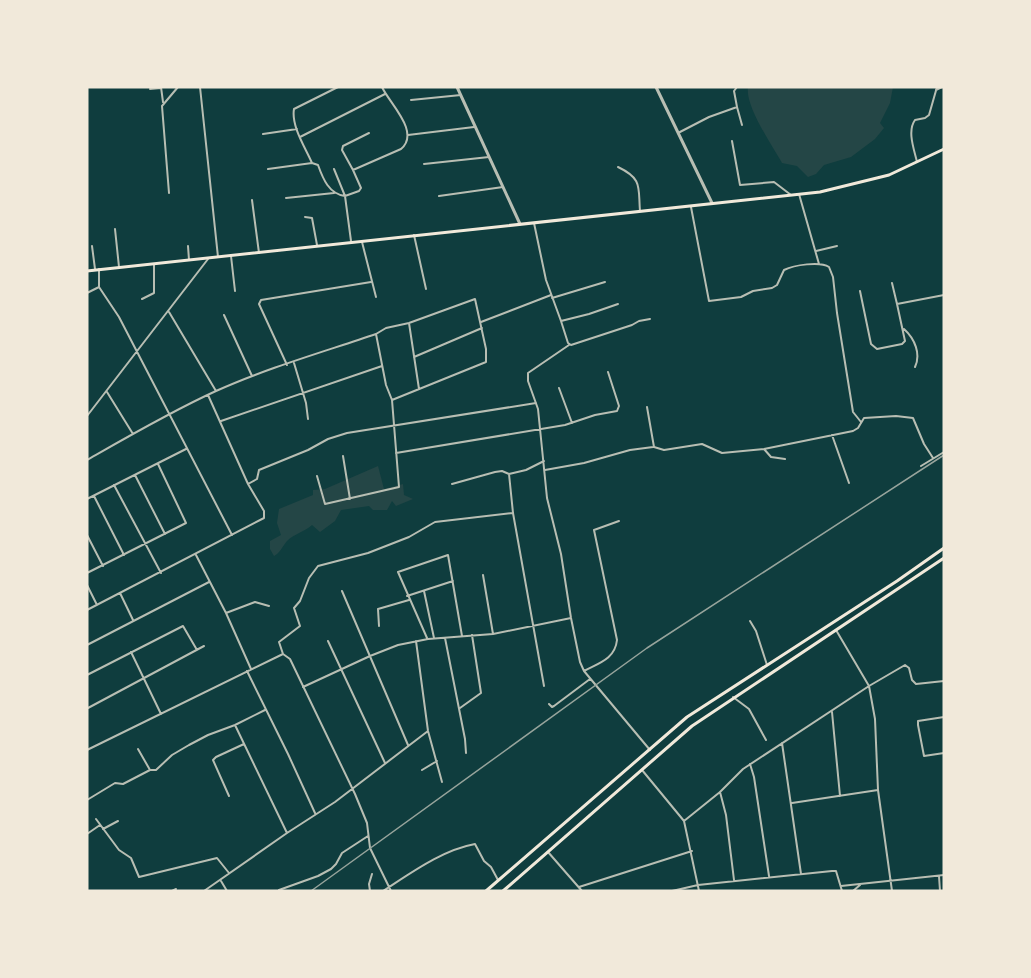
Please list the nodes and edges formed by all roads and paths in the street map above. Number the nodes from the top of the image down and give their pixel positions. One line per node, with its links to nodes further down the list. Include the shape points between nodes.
1 (161, 87): 10 (street); 15 (street)
2 (178, 87): 15 (street)
3 (200, 87): 61 (street)
4 (338, 87): 19 (street, via 294,109)
5 (382, 87): 12 (street)
6 (457, 87): 13 (street)
7 (656, 87): 21 (street)
8 (737, 87): 16 (street)
9 (942, 87): 11 (street)
10 (150, 88)
11 (937, 88): 28 (street, via 929,115 912,123)
12 (385, 94): 23 (street, via 398,111); 24 (street)
13 (461, 95): 14 (street); 18 (street)
14 (411, 100)
15 (164, 102): 37 (street)
16 (737, 107): 17 (street); 21 (street)
17 (741, 125)
18 (475, 127): 23 (street); 27 (street)
19 (297, 129): 22 (street); 24 (street)
20 (369, 133): 34 (street, via 343,146)
21 (678, 133): 44 (street)
22 (263, 135)
23 (408, 135): 34 (street, via 401,148)
24 (300, 137): 29 (street)
25 (732, 141): 39 (street, via 740,185 774,182)
26 (944, 149): 28 (main road)
27 (489, 157): 30 (street); 35 (street)
28 (917, 162): 38 (main road, via 873,180)
29 (312, 163): 32 (street); 36 (street, via 318,165)
30 (424, 164)
31 (618, 167): 46 (street, via 636,179)
32 (268, 169)
33 (334, 169): 40 (street)
34 (353, 170): 40 (street, via 360,189)
35 (503, 187): 41 (street); 49 (street)
36 (334, 193): 40 (street); 42 (street)
37 (169, 194)
38 (799, 194): 39 (main road); 58 (street)
39 (791, 195): 44 (main road)
40 (345, 196): 53 (street)
41 (439, 196)
42 (286, 198)
43 (252, 200): 59 (street)
44 (712, 203): 45 (main road)
45 (691, 205): 46 (main road); 65 (street, via 710,301 770,289 786,269)
46 (640, 211): 48 (main road)
47 (305, 217): 54 (street, via 312,218)
48 (534, 223): 49 (main road); 78 (street)
49 (520, 224): 51 (main road)
50 (115, 229): 66 (street)
51 (414, 235): 52 (main road); 73 (street)
52 (362, 240): 53 (main road); 69 (street)
53 (351, 241): 54 (main road)
54 (317, 245): 59 (main road)
55 (92, 246): 67 (street)
56 (188, 246): 63 (street)
57 (837, 246): 58 (street)
58 (816, 251): 65 (street)
59 (260, 253): 60 (main road)
60 (231, 256): 61 (main road); 74 (street)
61 (219, 258): 62 (main road)
62 (208, 259): 63 (main road); 83 (street)
63 (189, 261): 64 (main road)
64 (154, 264): 66 (main road); 80 (street, via 154,293)
65 (819, 264): 114 (street, via 828,266 833,274 853,412)
66 (119, 267): 67 (main road)
67 (97, 269): 68 (main road); 72 (street)
68 (87, 270)
69 (371, 282): 79 (street); 96 (street, via 261,300 259,304)
70 (605, 282): 78 (street)
71 (892, 283): 82 (street)
72 (99, 287): 76 (street); 93 (street)
73 (426, 289)
74 (235, 291)
75 (860, 291): 90 (street, via 873,347 904,343)
76 (87, 293)
77 (944, 295): 82 (street)
78 (552, 296): 86 (street); 87 (street)
79 (376, 297)
80 (142, 299)
81 (618, 304): 86 (street)
82 (897, 304): 90 (street)
83 (169, 312): 93 (street); 103 (street)
84 (224, 315): 100 (street)
85 (650, 319): 92 (street)
86 (561, 321): 92 (street)
87 (481, 322): 88 (street, via 474,298); 89 (street)
88 (409, 323): 91 (street); 94 (street)
89 (482, 328): 94 (street); 101 (street, via 487,358 483,364)
90 (904, 329): 98 (street, via 917,351)
91 (376, 334): 95 (street); 97 (street)
92 (569, 345): 108 (street, via 528,373)
93 (137, 353): 104 (street); 110 (street)
94 (414, 357): 101 (street)
95 (294, 363): 96 (street); 105 (street)
96 (287, 365): 100 (street)
97 (382, 366): 105 (street); 107 (street)
98 (915, 367)
99 (608, 372): 115 (street, via 618,410)
100 (252, 376): 103 (street)
101 (419, 388): 107 (street)
102 (559, 388): 115 (street)
103 (216, 391): 106 (street)
104 (107, 392): 111 (street); 118 (street)
105 (303, 392): 112 (street); 113 (street)
106 (208, 395): 110 (street); 113 (street)
107 (392, 400): 116 (street)
108 (536, 404): 116 (street); 117 (street)
109 (647, 407): 120 (street)
110 (170, 414): 118 (street); 121 (street)
111 (87, 416)
112 (308, 418)
113 (221, 421): 137 (street)
114 (861, 422): 119 (street, via 853,431); 126 (street, via 867,418 908,416 914,420)
115 (572, 423): 117 (street)
116 (394, 426): 124 (street); 137 (street, via 319,443 260,470 257,479)
117 (540, 429): 124 (street); 129 (street)
118 (133, 434): 128 (street)
119 (832, 435): 122 (street); 136 (street)
120 (654, 447): 122 (street, via 664,450 702,444 722,453); 132 (street)
121 (186, 449): 130 (street); 147 (street)
122 (764, 449): 127 (street, via 773,459)
123 (944, 452): 126 (street)
124 (396, 453): 142 (street, via 399,487)
125 (343, 456): 142 (street)
126 (933, 458): 131 (street)
127 (785, 459)
128 (87, 460)
129 (544, 460): 132 (street); 133 (street)
130 (158, 464): 134 (street); 145 (street, via 186,521)
131 (921, 466)
132 (545, 470): 168 (street)
133 (509, 474): 138 (street, via 495,472); 143 (street)
134 (135, 475): 139 (street); 145 (street)
135 (316, 476): 142 (street, via 324,503)
136 (849, 483)
137 (248, 484): 147 (street, via 264,518)
138 (452, 484)
139 (114, 485): 140 (street); 148 (street)
140 (93, 496): 141 (street); 151 (street)
141 (87, 499)
142 (350, 499)
143 (513, 513): 172 (street); 186 (street, via 430,524 378,549 318,566 294,608 300,626 279,642)
144 (619, 521): 192 (street, via 594,531 616,647 612,657)
145 (165, 534): 148 (street)
146 (87, 535): 153 (street)
147 (232, 535): 150 (street)
148 (146, 544): 151 (street); 155 (street)
149 (944, 548): 188 (main road)
150 (195, 554): 155 (street); 158 (street)
151 (124, 555): 153 (street)
152 (944, 558): 173 (main road)
153 (103, 566): 154 (street)
154 (87, 573)
155 (161, 573): 162 (street)
156 (483, 575): 174 (street)
157 (453, 581): 161 (street); 163 (street, via 448,555 400,570 398,576); 175 (street)
158 (209, 582): 167 (street); 169 (street)
159 (87, 585): 164 (street)
160 (342, 591): 187 (street)
161 (424, 591): 163 (street); 179 (street)
162 (120, 593): 164 (street); 169 (street)
163 (408, 598): 171 (street, via 378,609); 178 (street)
164 (98, 604): 166 (street)
165 (269, 606): 167 (street, via 255,602)
166 (87, 610)
167 (226, 614): 189 (street)
168 (571, 618): 172 (street); 192 (street)
169 (133, 620): 182 (street)
170 (750, 621): 188 (street)
171 (379, 626)
172 (534, 626): 174 (street); 197 (street)
173 (836, 630): 198 (street); 200 (main road)
174 (493, 634): 176 (street)
175 (462, 636): 176 (street); 177 (street)
176 (472, 636): 203 (street, via 481,693)
177 (445, 638): 179 (street); 203 (street)
178 (428, 639): 179 (street); 181 (street)
179 (434, 639)
180 (328, 641): 190 (street)
181 (416, 641): 187 (street); 209 (street)
182 (87, 645)
183 (204, 646): 184 (street)
184 (197, 650): 185 (street, via 183,626); 194 (street)
185 (131, 652): 193 (street); 194 (street)
186 (283, 654): 189 (street); 199 (street, via 290,659)
187 (370, 656): 190 (street); 213 (street)
188 (767, 665): 216 (main road, via 687,717)
189 (251, 669): 191 (street)
190 (340, 669): 199 (street); 220 (street)
191 (247, 671): 204 (street); 206 (street)
192 (584, 671): 195 (street)
193 (87, 675)
194 (144, 678): 202 (street); 206 (street)
195 (590, 679): 201 (street, via 554,706); 216 (street)
196 (944, 681): 198 (street, via 913,683 905,665)
197 (544, 686)
198 (869, 686): 205 (street); 227 (street, via 875,719)
199 (303, 687): 226 (street)
200 (733, 697): 210 (street, via 749,709); 222 (main road)
201 (549, 704)
202 (88, 708)
203 (459, 709): 217 (street)
204 (266, 710): 208 (street); 233 (street)
205 (832, 711): 211 (street); 230 (street)
206 (161, 714): 215 (street)
207 (944, 717): 218 (street, via 918,721 924,756)
208 (236, 725): 212 (street); 223 (street, via 203,737 172,755 160,768)
209 (428, 732): 213 (street); 219 (street)
210 (766, 740)
211 (782, 743): 221 (street); 232 (street)
212 (244, 744): 229 (street, via 213,760); 239 (street)
213 (408, 745): 220 (street)
214 (138, 749): 223 (street)
215 (87, 750)
216 (650, 750): 244 (main road)
217 (466, 753)
218 (944, 753)
219 (436, 761): 224 (street); 225 (street)
220 (385, 763): 226 (street)
221 (750, 764): 228 (street); 251 (street)
222 (641, 769): 236 (street); 242 (main road)
223 (150, 770): 231 (street, via 115,783)
224 (422, 770)
225 (442, 782)
226 (352, 788): 233 (street); 241 (street, via 367,823)
227 (878, 790): 230 (street); 255 (street)
228 (720, 792): 236 (street); 253 (street)
229 (229, 796)
230 (840, 796): 232 (street)
231 (87, 800)
232 (791, 803): 248 (street)
233 (315, 813): 239 (street)
234 (96, 819): 237 (street)
235 (118, 821): 238 (street)
236 (684, 821): 243 (street)
237 (100, 825): 238 (street); 240 (street)
238 (103, 829): 246 (street, via 119,850 131,858 139,877 217,858)
239 (286, 833): 246 (street)
240 (87, 834)
241 (368, 836): 262 (street); 263 (street, via 342,853 331,869)
242 (548, 851): 245 (main road); 259 (street)
243 (692, 851): 256 (street); 259 (street)
244 (522, 859): 245 (main road); 252 (main road)
245 (530, 867): 258 (main road)
246 (229, 873): 254 (street)
247 (372, 874): 267 (street)
248 (801, 874): 251 (street); 260 (street, via 836,871)
249 (939, 875): 250 (street); 255 (street); 278 (street)
250 (944, 875)
251 (769, 876): 253 (street)
252 (498, 880): 262 (street, via 475,844 448,852); 269 (main road)
253 (734, 880): 256 (street)
254 (221, 881): 265 (street); 266 (street)
255 (891, 882): 257 (street); 277 (street)
256 (698, 885): 273 (street); 274 (street)
257 (860, 885): 260 (street); 276 (street)
258 (507, 886): 270 (main road); 271 (street)
259 (579, 886): 272 (street)
260 (841, 886): 275 (street)
261 (176, 889): 264 (street)
262 (390, 889): 268 (street)
263 (279, 890)
264 (172, 891)
265 (204, 891)
266 (227, 891)
267 (370, 891)
268 (383, 891)
269 (486, 891)
270 (502, 891)
271 (512, 891)
272 (582, 891)
273 (672, 891)
274 (699, 891)
275 (842, 891)
276 (853, 891)
277 (892, 891)
278 (940, 891)

